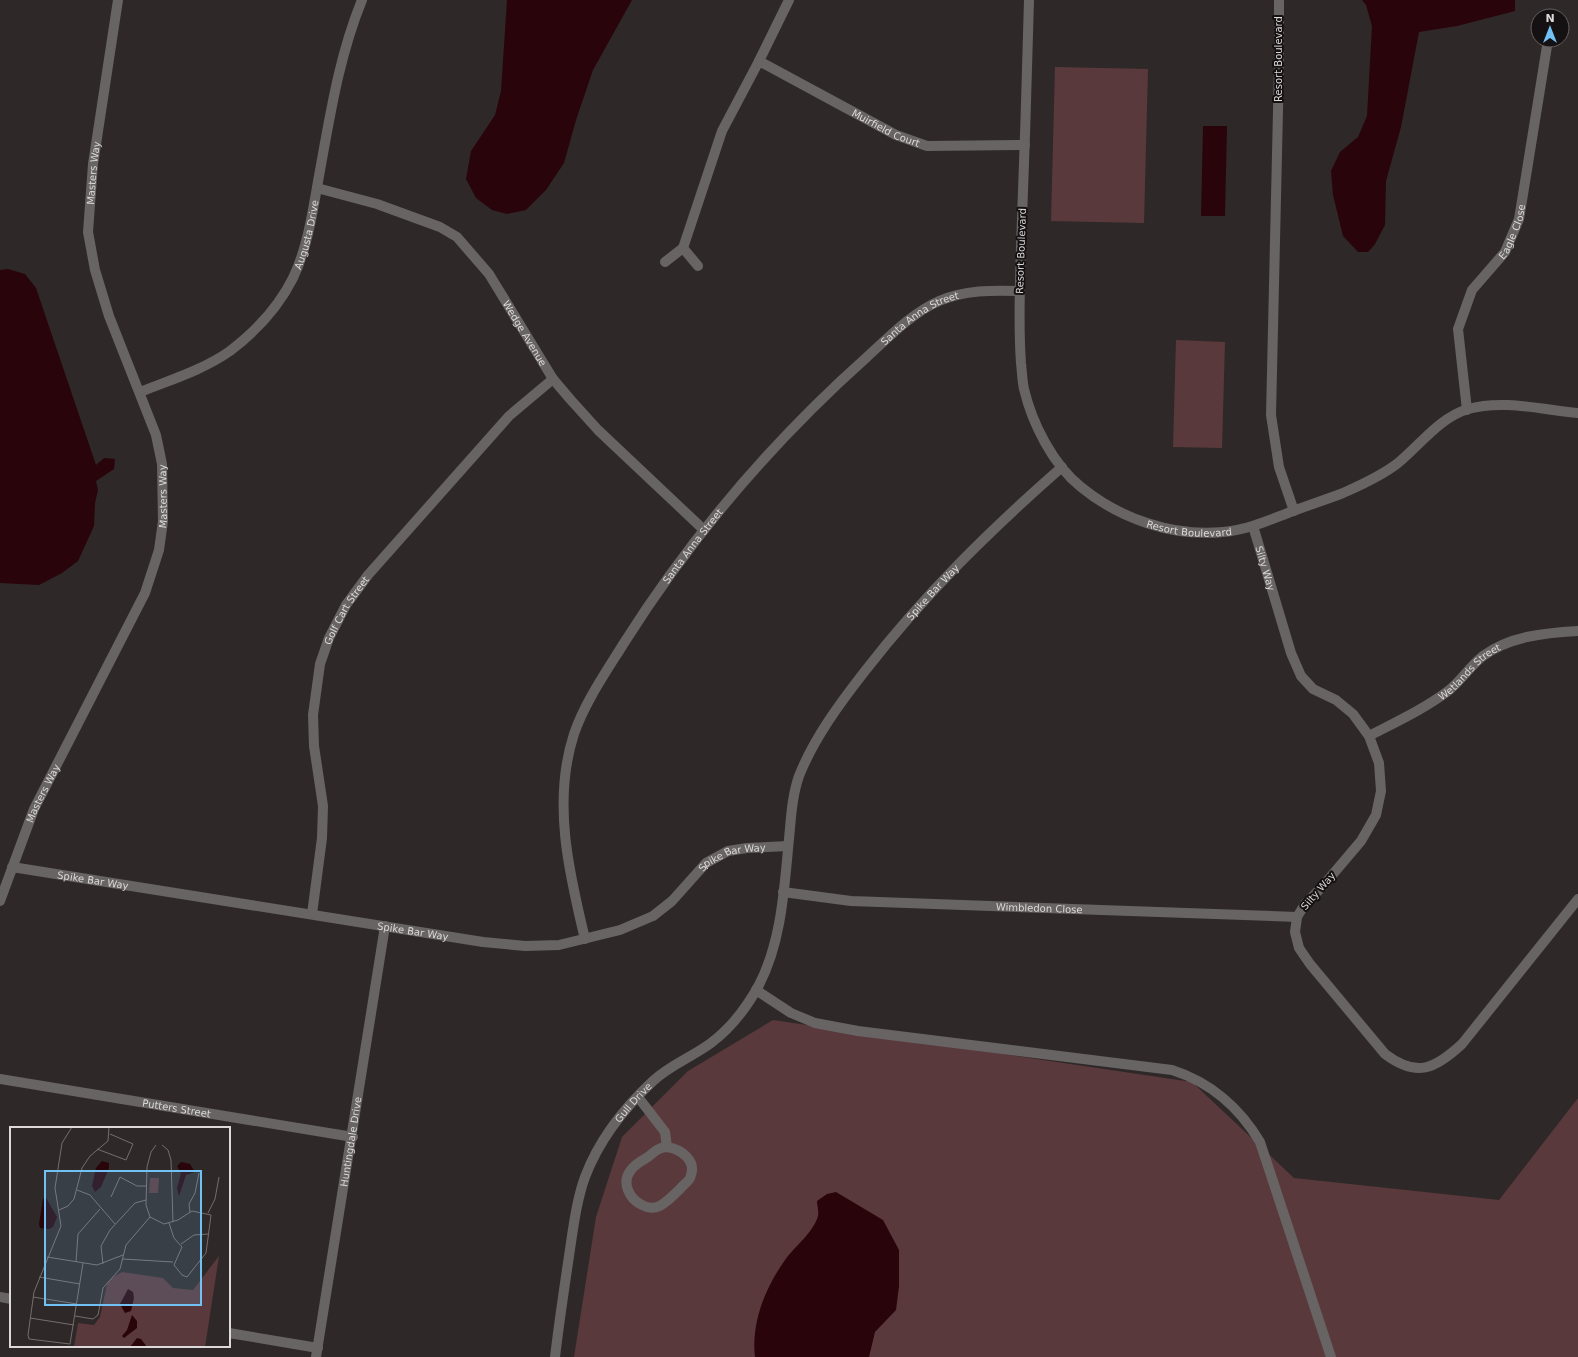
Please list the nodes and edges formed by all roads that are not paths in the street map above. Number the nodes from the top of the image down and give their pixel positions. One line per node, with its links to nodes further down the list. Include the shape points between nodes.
1 (118, 0): 15 (street, Masters Way, via 93,164 88,232 95,270 109,316)
2 (362, 0): 9 (street, Augusta Drive, via 340,69)
3 (789, 0): 7 (street)
4 (1029, 0): 8 (street, Resort Boulevard)
5 (1279, 0): 19 (street, Resort Boulevard, via 1271,415 1279,467)
6 (1547, 48): 16 (street, Eagle Close, via 1519,219 1506,252 1472,290 1458,329)
7 (760, 61): 8 (street, Muirfield Court, via 896,135 927,146); 10 (street, via 722,131)
8 (1024, 145): 13 (street, Resort Boulevard)
9 (317, 188): 14 (street, Wedge Avenue, via 377,204 440,227 457,237 489,274); 15 (street, Augusta Drive, via 306,240 293,278 274,308 250,334 212,362)
10 (683, 248): 11 (street); 12 (street)
11 (665, 262)
12 (698, 266)
13 (1020, 291): 18 (street, Resort Boulevard, via 1023,388 1033,416); 21 (street, Santa Anna Street, via 988,290 961,293 937,301 912,318 839,382 744,482)
14 (553, 379): 21 (street, Wedge Avenue, via 598,430); 29 (street, Golf Cart Street, via 508,416 368,575 346,605 329,638 320,664 313,715 314,746 323,806 321,852)
15 (140, 392): 25 (street, Masters Way, via 156,435 162,464 163,522 159,550 146,593 34,809)
16 (1467, 410): 17 (street, via 1486,406 1509,406); 19 (street, via 1446,420 1395,465 1346,492)
17 (1578, 414)
18 (1062, 467): 20 (street, Resort Boulevard, via 1080,487 1110,507 1140,522 1201,533 1225,532); 24 (street, Spike Bar Way, via 959,562 897,629 851,689 815,744 799,777)
19 (1294, 511): 20 (street, Resort Boulevard)
20 (1253, 526): 23 (street, Silty Way, via 1291,653 1301,676 1313,689 1336,700 1353,714)
21 (704, 530): 32 (street, Santa Anna Street, via 656,593 608,668 574,734 567,760 564,813 573,889)
22 (1578, 631): 23 (street, Wetlands Street, via 1526,636 1500,645 1481,657 1465,676 1439,697)
23 (1369, 736): 30 (street, Silty Way, via 1379,763 1381,790 1376,815 1361,841 1305,904)
24 (788, 846): 26 (street, Spike Bar Way); 32 (street, Spike Bar Way, via 728,851 706,863 672,901 653,916 620,930)
25 (12, 867): 28 (street, Masters Way); 29 (street, Spike Bar Way)
26 (783, 892): 30 (street, Wimbledon Close, via 851,901); 33 (street, Gull Drive, via 777,939)
27 (1578, 899): 30 (street, Silty Way, via 1462,1044 1445,1060 1415,1068 1399,1064 1385,1054 1310,964 1299,948 1295,932)
28 (0, 900)
29 (312, 914): 31 (street, Spike Bar Way)
30 (1297, 917)
31 (385, 926): 32 (street, Spike Bar Way, via 525,946 559,945); 36 (street, Huntingdale Drive)
32 (585, 939)
33 (756, 990): 35 (street, Gull Drive, via 744,1010 712,1043 654,1079); 43 (street, via 791,1013 814,1023 858,1031 1172,1070 1191,1076 1210,1087 1235,1108 1260,1142)
34 (0, 1079): 36 (street, Putters Street)
35 (638, 1097): 37 (street, via 665,1132); 42 (street, Gull Drive, via 606,1136 585,1178 574,1227)
36 (353, 1137): 41 (street, Huntingdale Drive)
37 (667, 1147): 37 (street, via 683,1152 690,1160 690,1178 665,1204 645,1207 635,1202 630,1195 628,1177 639,1163 661,1147)
38 (0, 1297): 39 (street)
39 (10, 1299)
40 (230, 1334): 41 (street)
41 (317, 1352)
42 (555, 1357)
43 (1331, 1357)

